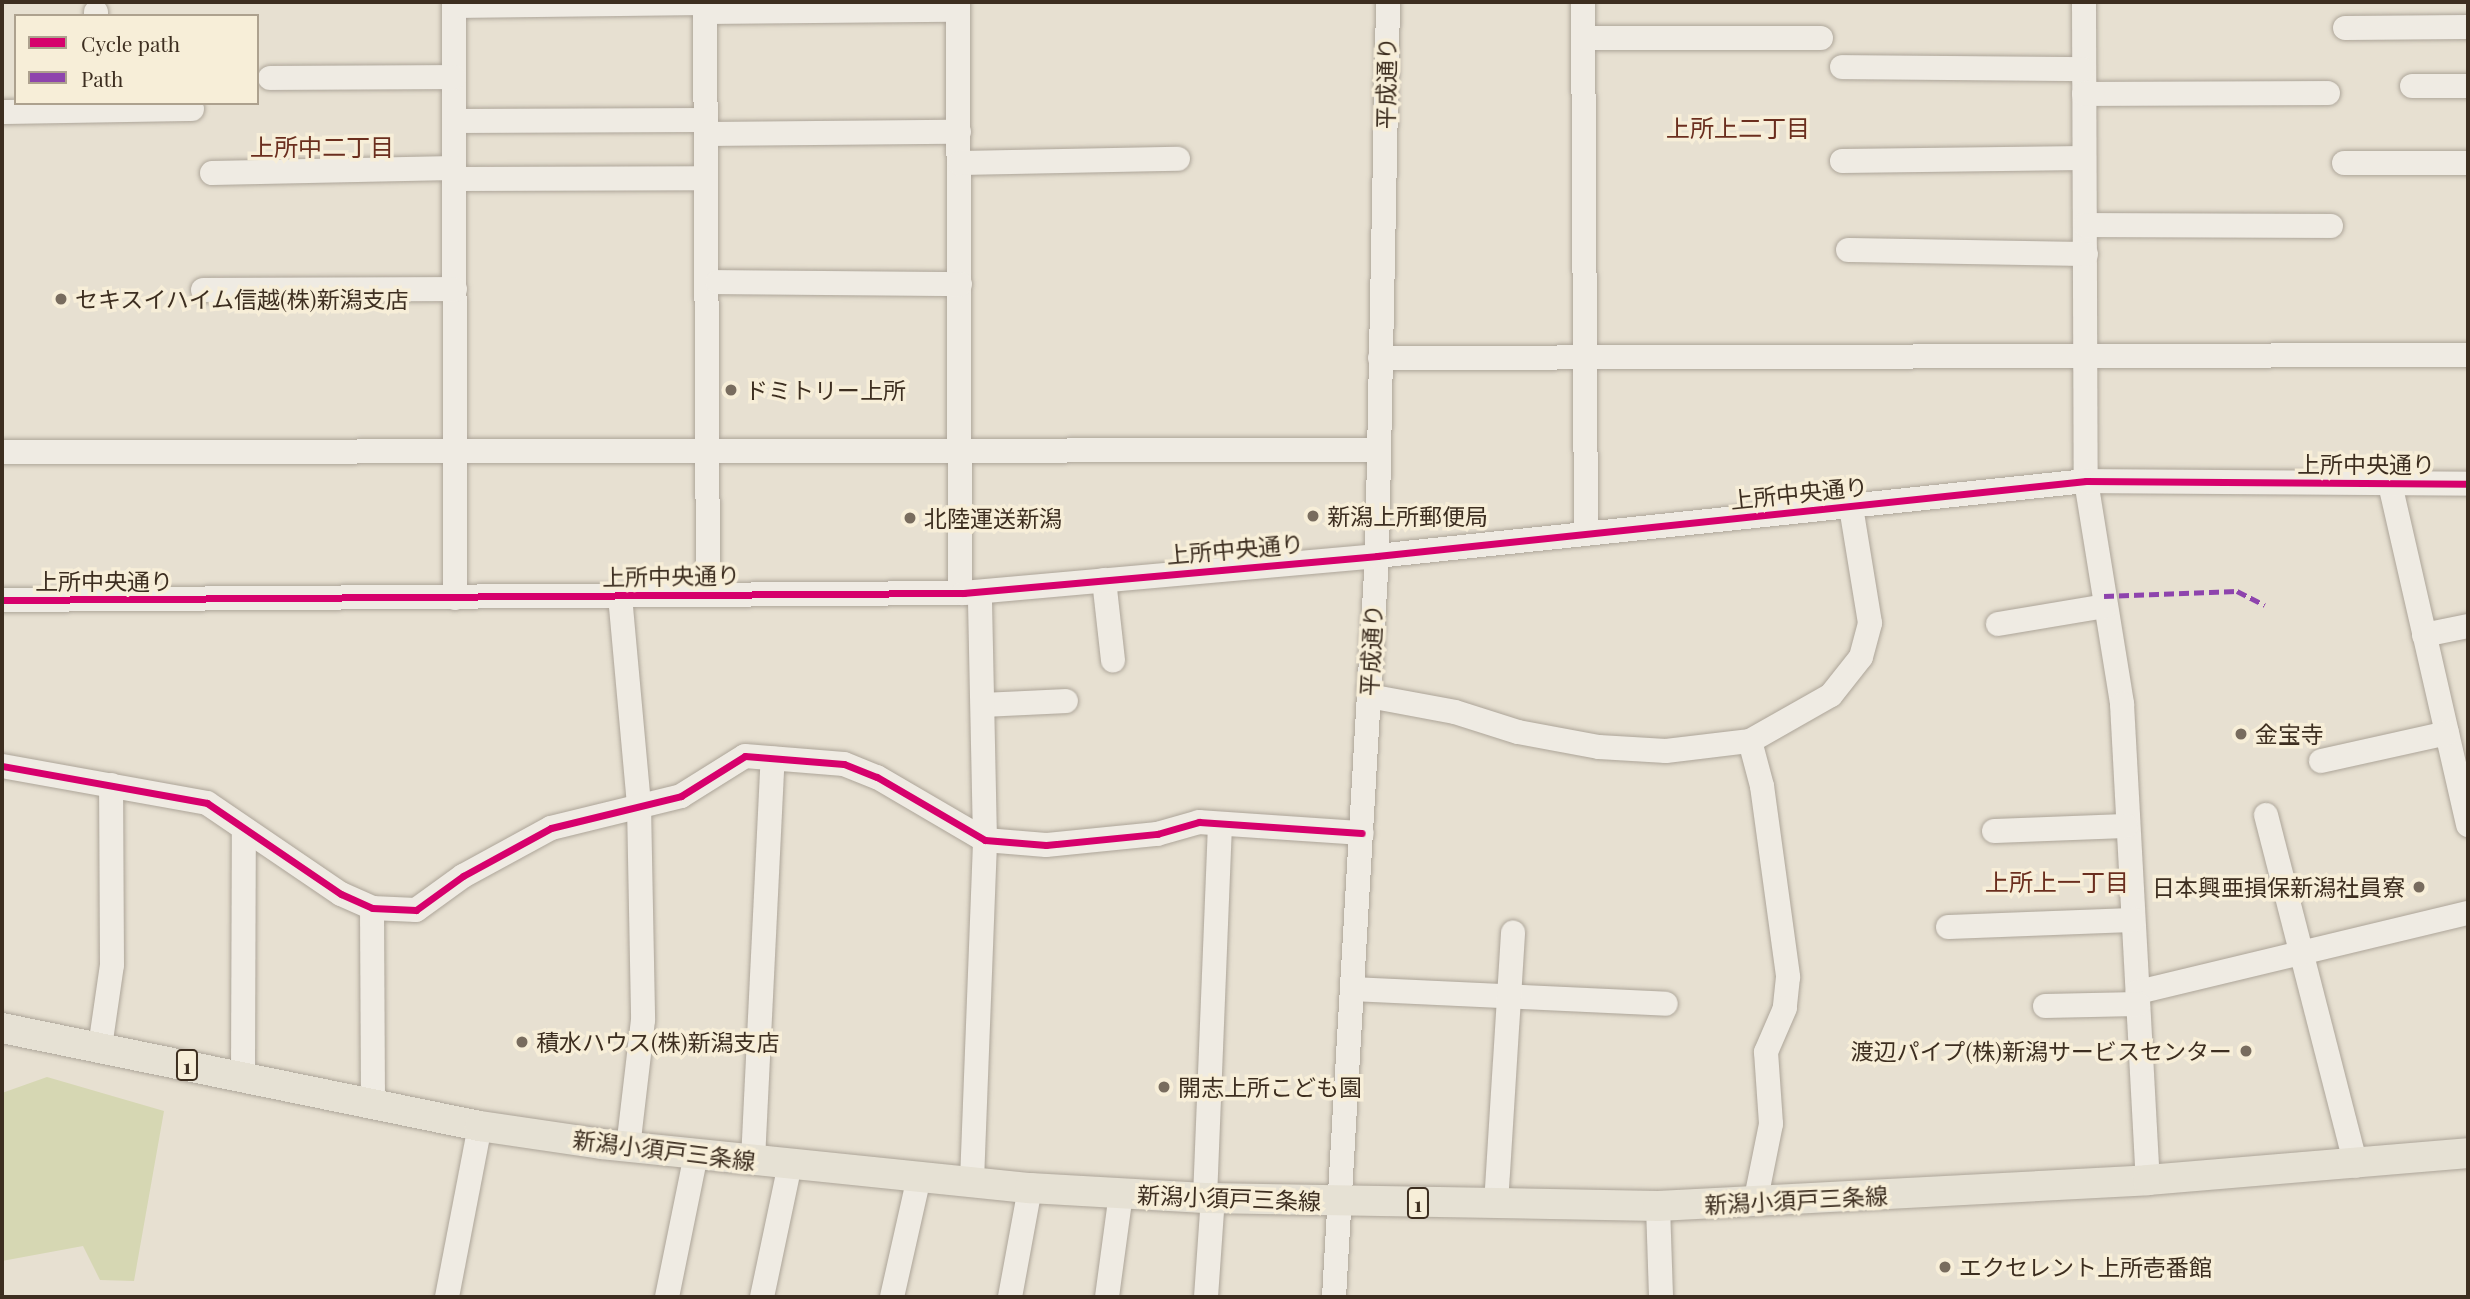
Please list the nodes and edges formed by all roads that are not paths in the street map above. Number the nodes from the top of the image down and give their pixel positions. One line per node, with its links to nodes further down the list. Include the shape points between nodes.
1 (1388, 2): 43 (street, 平成通り)
2 (1583, 2): 9 (street)
3 (2084, 2): 12 (street)
4 (454, 4): 5 (street); 13 (street)
5 (705, 6): 6 (street); 23 (street)
6 (958, 6): 24 (street)
7 (2468, 27): 8 (street)
8 (2345, 28)
9 (1583, 38): 10 (street); 45 (street)
10 (1821, 38)
11 (1842, 67): 12 (street)
12 (2083, 69): 18 (street)
13 (454, 77): 14 (street); 22 (street)
14 (271, 78)
15 (2412, 86): 16 (street)
16 (2468, 86)
17 (2328, 93): 18 (street)
18 (2084, 94): 25 (street)
19 (96, 107): 20 (street); 21 (street)
20 (192, 109)
21 (2, 112)
22 (454, 121): 23 (street); 32 (street)
23 (706, 127): 24 (street); 33 (street)
24 (959, 132): 28 (street)
25 (2084, 158): 27 (street); 34 (street)
26 (1178, 159): 28 (street)
27 (1842, 161)
28 (960, 163): 39 (street)
29 (2344, 163): 30 (street)
30 (2468, 163)
31 (212, 173): 32 (street)
32 (454, 174): 33 (street); 40 (street)
33 (705, 178): 46 (street)
34 (2085, 225): 35 (street); 37 (street)
35 (2331, 226)
36 (1848, 250): 37 (street)
37 (2085, 254): 44 (street)
38 (718, 282): 39 (street)
39 (960, 284): 48 (street)
40 (455, 289): 41 (street); 47 (street)
41 (203, 290)
42 (2468, 355): 44 (street)
43 (1380, 358): 45 (street); 49 (street, 平成通り)
44 (2086, 358): 45 (street); 51 (street)
45 (1585, 359): 55 (street)
46 (709, 449): 47 (street); 48 (street); 59 (street)
47 (453, 450): 50 (street); 61 (street)
48 (963, 450): 49 (street); 58 (street)
49 (1378, 450): 56 (street, 平成通り)
50 (2, 452)
51 (2086, 481): 52 (street, 上所中央通り); 54 (street, 上所中央通り); 63 (street)
52 (2390, 484): 53 (street, 上所中央通り); 66 (street)
53 (2468, 484)
54 (1851, 507): 55 (street, 上所中央通り); 72 (street, via 1870,623 1861,657 1831,695)
55 (1586, 534): 56 (street, 上所中央通り)
56 (1377, 556): 57 (street, 上所中央通り); 68 (street, 平成通り)
57 (1104, 580): 58 (street, 上所中央通り); 67 (street)
58 (970, 593): 59 (street, 上所中央通り); 70 (street)
59 (708, 594): 60 (street, 上所中央通り)
60 (620, 596): 61 (street, 上所中央通り); 77 (street)
61 (455, 598): 62 (street, 上所中央通り)
62 (2, 600)
63 (2106, 606): 64 (street); 81 (street, via 2122,704)
64 (1998, 624)
65 (2468, 626): 66 (street)
66 (2424, 635): 71 (street)
67 (1113, 660)
68 (1369, 696): 72 (street, via 1599,747 1666,751); 84 (street, 平成通り)
69 (1066, 701): 70 (street)
70 (984, 705): 85 (street)
71 (2447, 733): 74 (street); 79 (street)
72 (1750, 741): 115 (street, via 1762,786 1788,977 1785,1008 1766,1052 1771,1124)
73 (774, 758): 77 (street, via 746,756 681,796); 85 (street, via 844,764 877,776); 105 (street)
74 (2321, 761)
75 (2, 766): 76 (street)
76 (111, 785): 82 (street, via 207,803); 98 (street, via 112,965)
77 (639, 805): 86 (street, via 551,828 463,876 416,910); 102 (street, via 643,1020)
78 (2266, 815): 91 (street)
79 (2468, 825)
80 (1220, 826): 84 (street); 85 (street, via 1199,822 1157,834 1046,845); 113 (street)
81 (2126, 826): 83 (street); 88 (street)
82 (244, 830): 86 (street, via 341,894); 99 (street)
83 (1994, 831)
84 (1362, 833): 92 (street, 平成通り)
85 (985, 840): 110 (street)
86 (372, 908): 100 (street)
87 (2468, 913): 91 (street)
88 (2133, 920): 89 (street); 94 (street)
89 (1948, 927)
90 (1513, 933): 93 (street)
91 (2301, 955): 94 (street); 107 (street)
92 (1353, 989): 93 (street); 114 (street, 平成通り)
93 (1512, 998): 95 (street); 116 (street)
94 (2138, 998): 96 (street); 109 (street)
95 (1666, 1004)
96 (2045, 1006)
97 (2, 1028): 98 (main road, 新潟小須戸三条線 / 1)
98 (100, 1047): 99 (main road, 新潟小須戸三条線 / 1)
99 (243, 1076): 100 (main road, 新潟小須戸三条線 / 1)
100 (373, 1104): 101 (main road, 新潟小須戸三条線 / 1)
101 (480, 1126): 102 (main road, 新潟小須戸三条線 / 1); 118 (street)
102 (628, 1147): 104 (main road, 新潟小須戸三条線 / 1)
103 (2468, 1153): 107 (main road, 新潟小須戸三条線 / 1)
104 (696, 1155): 105 (main road, 新潟小須戸三条線 / 1); 119 (street)
105 (753, 1160): 106 (main road, 新潟小須戸三条線 / 1)
106 (790, 1164): 108 (main road, 新潟小須戸三条線 / 1); 120 (street)
107 (2356, 1166): 109 (main road, 新潟小須戸三条線 / 1)
108 (919, 1177): 110 (main road, 新潟小須戸三条線 / 1); 121 (street)
109 (2148, 1180): 115 (main road, 新潟小須戸三条線 / 1)
110 (972, 1181): 111 (main road, 新潟小須戸三条線 / 1)
111 (1030, 1188): 112 (main road, 新潟小須戸三条線 / 1); 122 (street)
112 (1121, 1193): 113 (main road, 新潟小須戸三条線 / 1); 123 (street)
113 (1209, 1198): 114 (main road, 新潟小須戸三条線 / 1); 124 (street)
114 (1341, 1202): 116 (main road, 新潟小須戸三条線 / 1); 125 (street, 平成通り)
115 (1755, 1203): 117 (main road, 新潟小須戸三条線 / 1)
116 (1496, 1204): 117 (main road, 新潟小須戸三条線 / 1)
117 (1658, 1206): 126 (street)
118 (447, 1297)
119 (667, 1297)
120 (762, 1297)
121 (892, 1297)
122 (1010, 1297)
123 (1107, 1297)
124 (1206, 1297)
125 (1334, 1297)
126 (1661, 1297)

